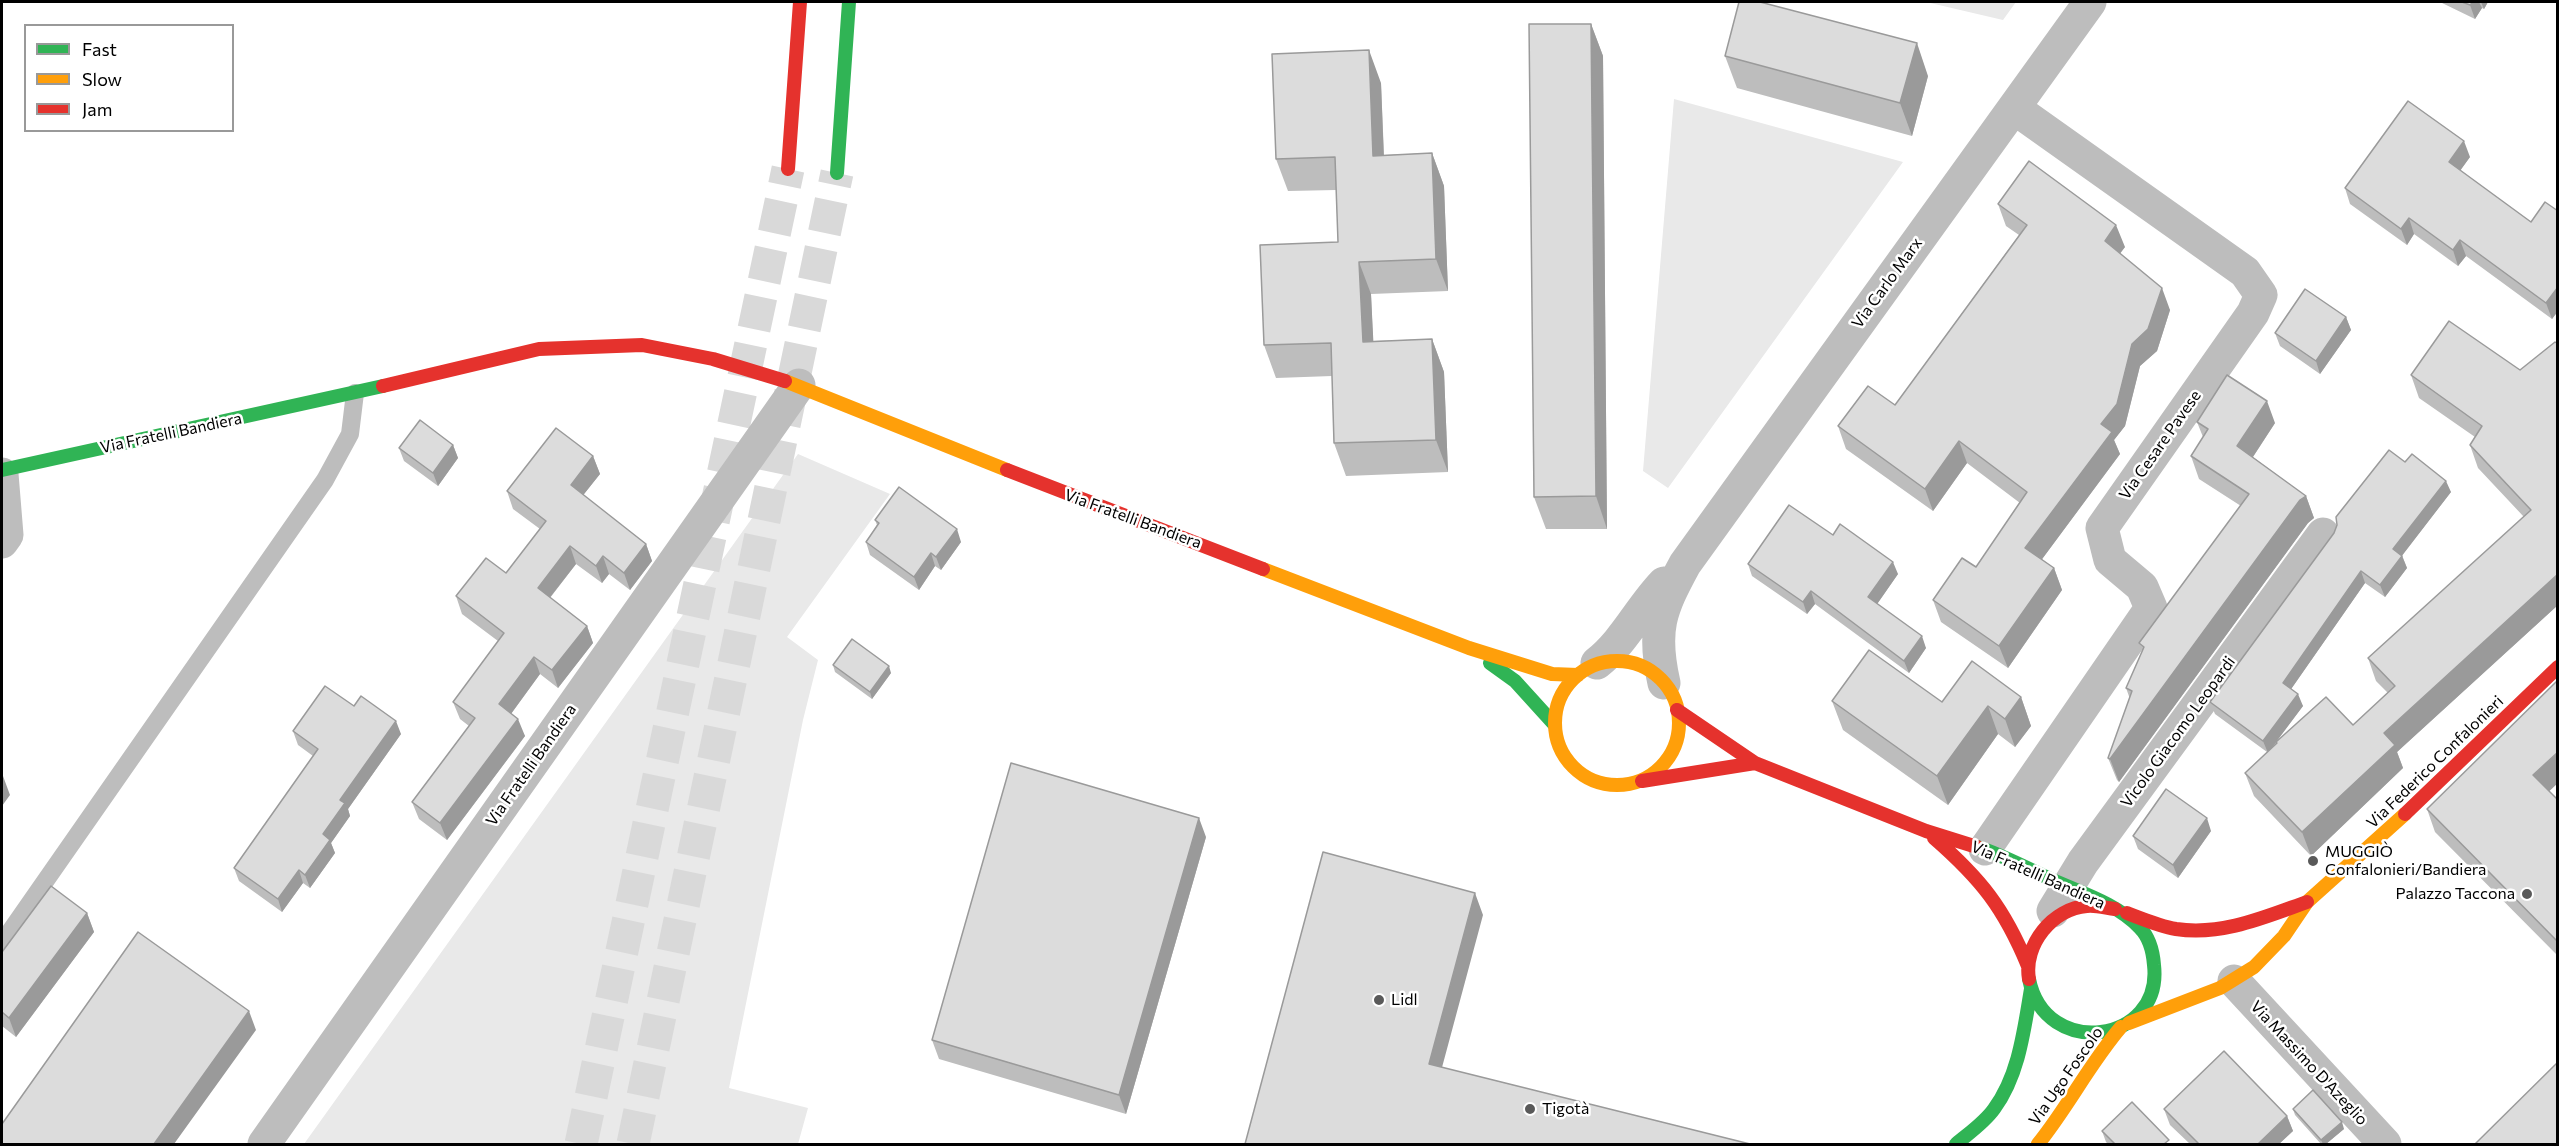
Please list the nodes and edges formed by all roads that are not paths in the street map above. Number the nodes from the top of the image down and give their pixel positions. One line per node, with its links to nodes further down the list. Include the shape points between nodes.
1 (800, 2): 5 (main road)
2 (849, 2): 6 (main road)
3 (2090, 2): 4 (street, Via Carlo Marx)
4 (2014, 108): 12 (street, Via Carlo Marx); 21 (street, Via Cesare Pavese, via 2245,272 2261,295 2253,313 2102,528 2109,560 2142,587 2151,608)
5 (788, 169)
6 (837, 173)
7 (798, 385): 8 (main road, Via Fratelli Bandiera, via 714,359 642,345 539,350); 13 (main road, Via Fratelli Bandiera, via 1050,489); 31 (street, Via Fratelli Bandiera)
8 (356, 393): 9 (main road, Via Fratelli Bandiera); 26 (lane, via 350,434 325,480)
9 (2, 472): 11 (street, via 7,535)
10 (2322, 534): 22 (street, Vicolo Giacomo Leopardi, via 2083,862)
11 (2, 542)
12 (1685, 564): 15 (street, Via Carlo Marx, via 1652,596 1623,637); 16 (street, Via Carlo Marx, via 1667,598 1658,629 1659,658)
13 (1469, 648): 15 (main road, Via Fratelli Bandiera, via 1552,674); 17 (main road, Via Fratelli Bandiera, via 1515,681)
14 (2558, 667): 23 (main road, Via Federico Confalonieri, via 2411,809)
15 (1587, 669): 16 (main road, Via Fratelli Bandiera, via 1618,661 1640,665); 17 (main road, Via Fratelli Bandiera, via 1568,682 1557,702)
16 (1670, 696): 18 (main road, Via Fratelli Bandiera); 19 (main road, via 1680,730 1673,752 1661,769)
17 (1554, 724): 19 (main road, Via Fratelli Bandiera, via 1558,745 1569,763 1586,777 1606,784)
18 (1755, 763): 19 (main road, Via Fratelli Bandiera); 20 (main road, Via Fratelli Bandiera)
19 (1642, 781)
20 (1926, 831): 21 (main road, Via Fratelli Bandiera); 27 (main road, Via Fratelli Bandiera, via 1980,882 1999,906)
21 (1984, 849): 22 (main road, Via Fratelli Bandiera)
22 (2069, 888): 24 (main road, Via Fratelli Bandiera); 25 (street, Vicolo Giacomo Leopardi)
23 (2307, 902): 24 (main road, Via Federico Confalonieri, via 2206,931 2176,930); 28 (main road, Via Federico Confalonieri, via 2268,954)
24 (2117, 910): 25 (main road, via 2092,905 2069,909 2049,921); 30 (main road, via 2137,922 2146,934 2157,968 2154,989 2147,1002)
25 (2038, 934): 27 (main road)
26 (2, 943)
27 (2028, 966): 29 (main road)
28 (2234, 981): 30 (main road, Via Federico Confalonieri); 34 (street, Via Massimo D'Azeglio)
29 (2031, 989): 30 (main road, via 2050,1018 2070,1029 2096,1033); 32 (main road, via 2022,1049 2010,1082 1993,1111)
30 (2123, 1026): 33 (main road, Via Ugo Foscolo, via 2100,1051)
31 (264, 1144)
32 (1956, 1144)
33 (2038, 1144)
34 (2385, 1144)

